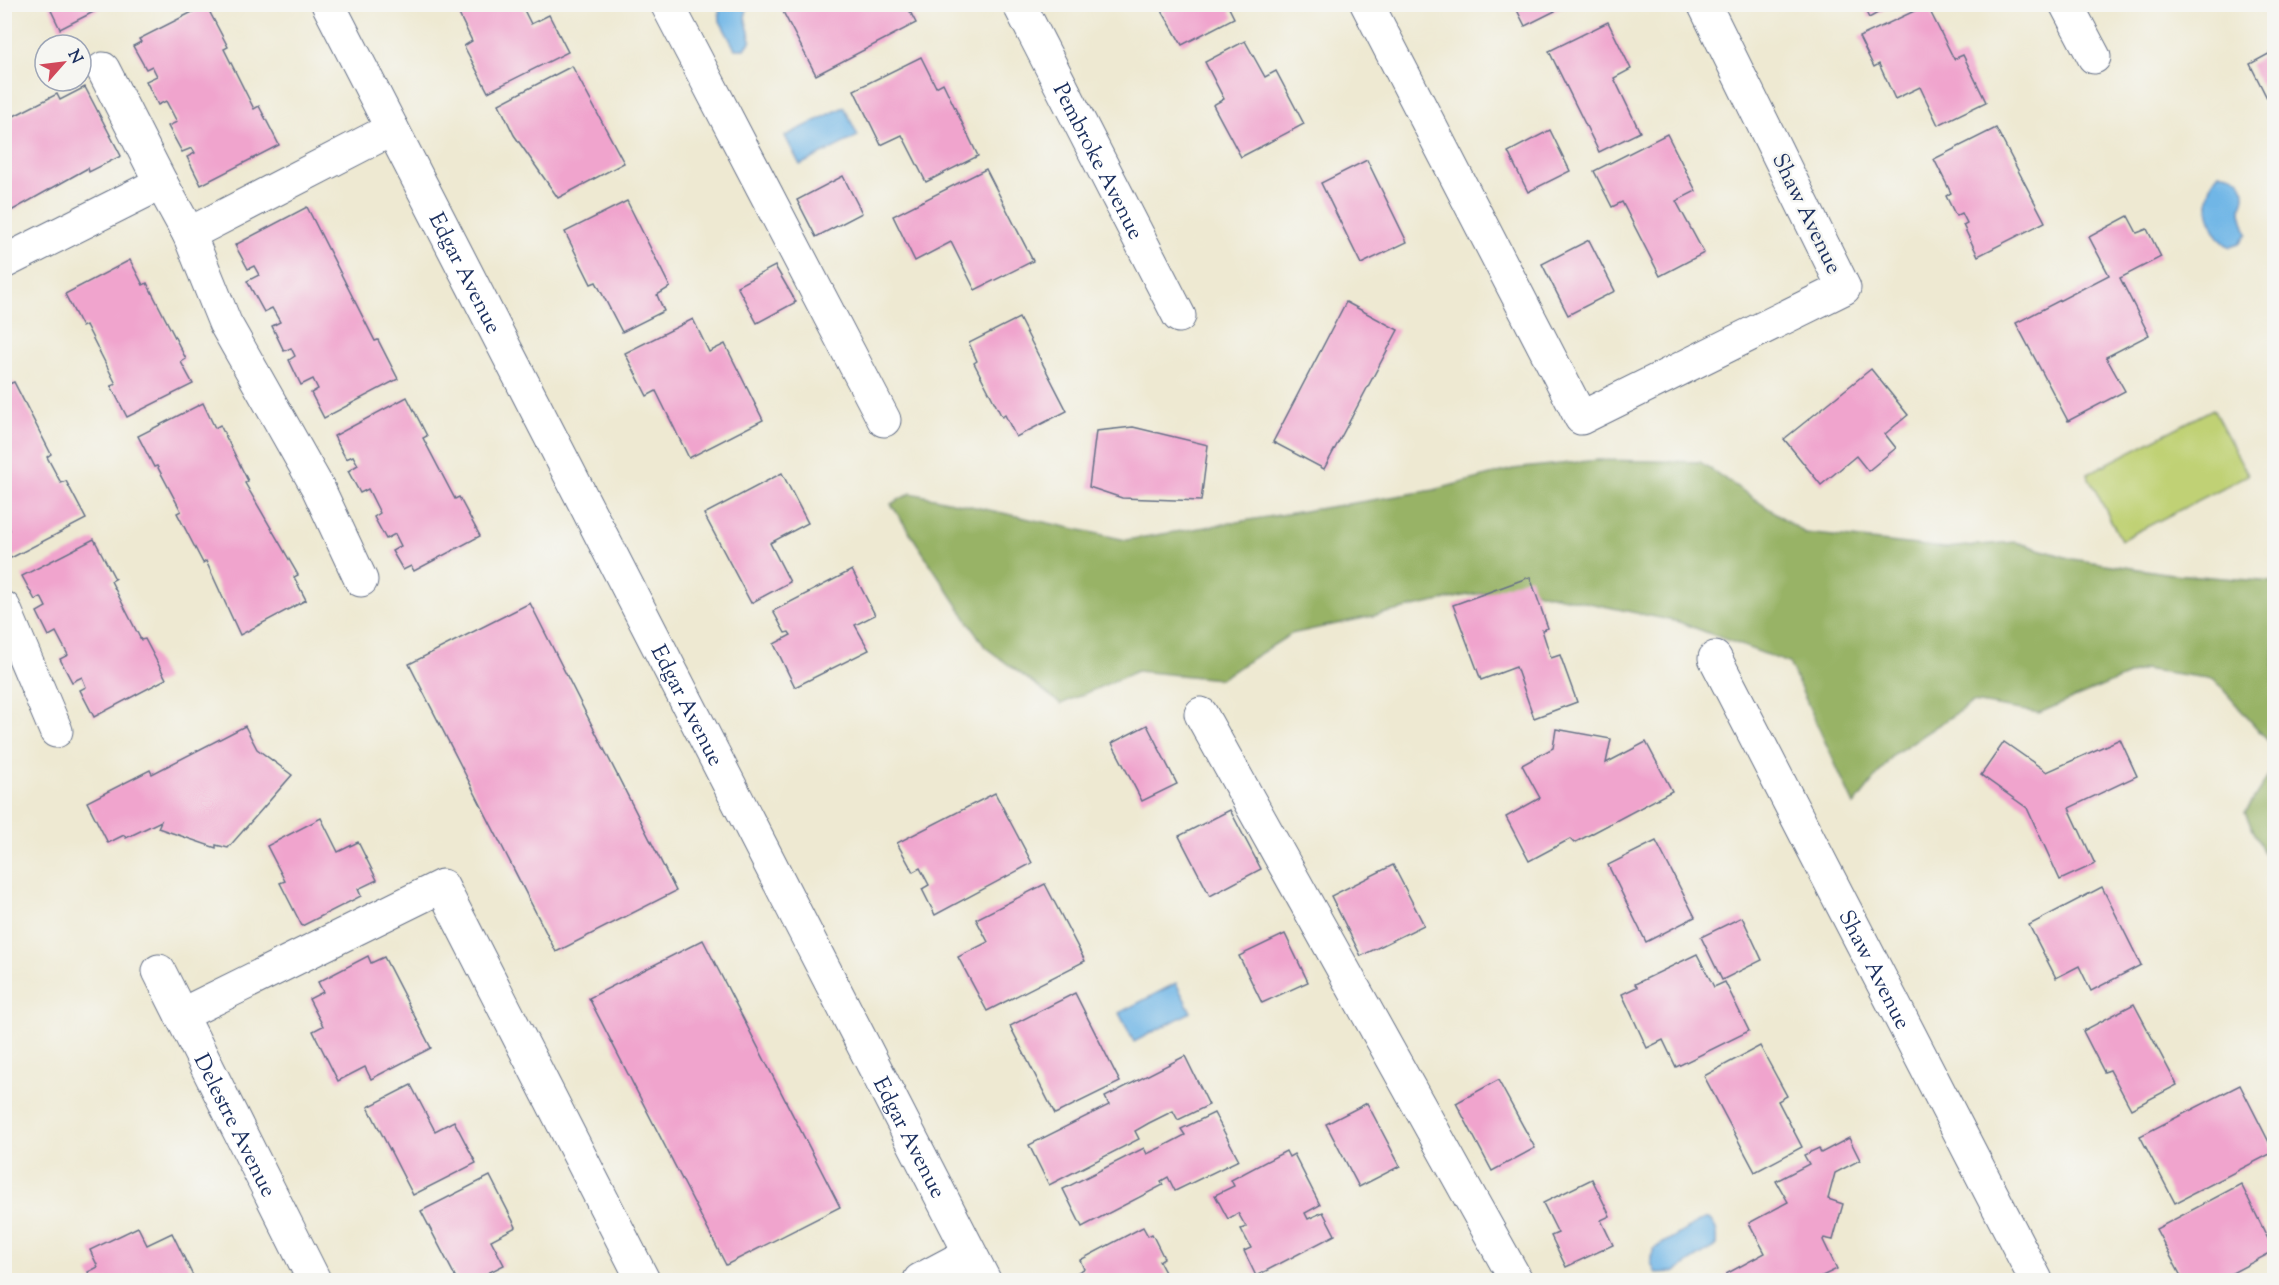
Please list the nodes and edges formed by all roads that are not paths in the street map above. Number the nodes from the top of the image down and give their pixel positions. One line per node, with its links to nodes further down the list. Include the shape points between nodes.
1 (328, 4): 9 (street, Edgar Avenue)
2 (667, 4): 14 (street)
3 (1019, 4): 13 (street, Pembroke Avenue)
4 (1367, 4): 5 (street, Shaw Avenue, via 1581,418 1845,288)
5 (1704, 4)
6 (2066, 4): 7 (street)
7 (2094, 57)
8 (102, 69): 10 (street)
9 (392, 129): 11 (street); 22 (street, Edgar Avenue)
10 (161, 183): 11 (street); 12 (street)
11 (189, 234): 15 (street, via 225,323 318,488)
12 (4, 262)
13 (1179, 316)
14 (884, 420)
15 (361, 580)
16 (4, 608): 19 (street)
17 (1715, 658): 27 (street, Shaw Avenue)
18 (1201, 714): 26 (street)
19 (56, 731)
20 (159, 971): 21 (street, Delestre Avenue)
21 (181, 1015): 23 (street, Delestre Avenue); 24 (street, via 442,886)
22 (977, 1267): 25 (street)
23 (314, 1281)
24 (643, 1281)
25 (920, 1281)
26 (1516, 1281)
27 (2036, 1281)

